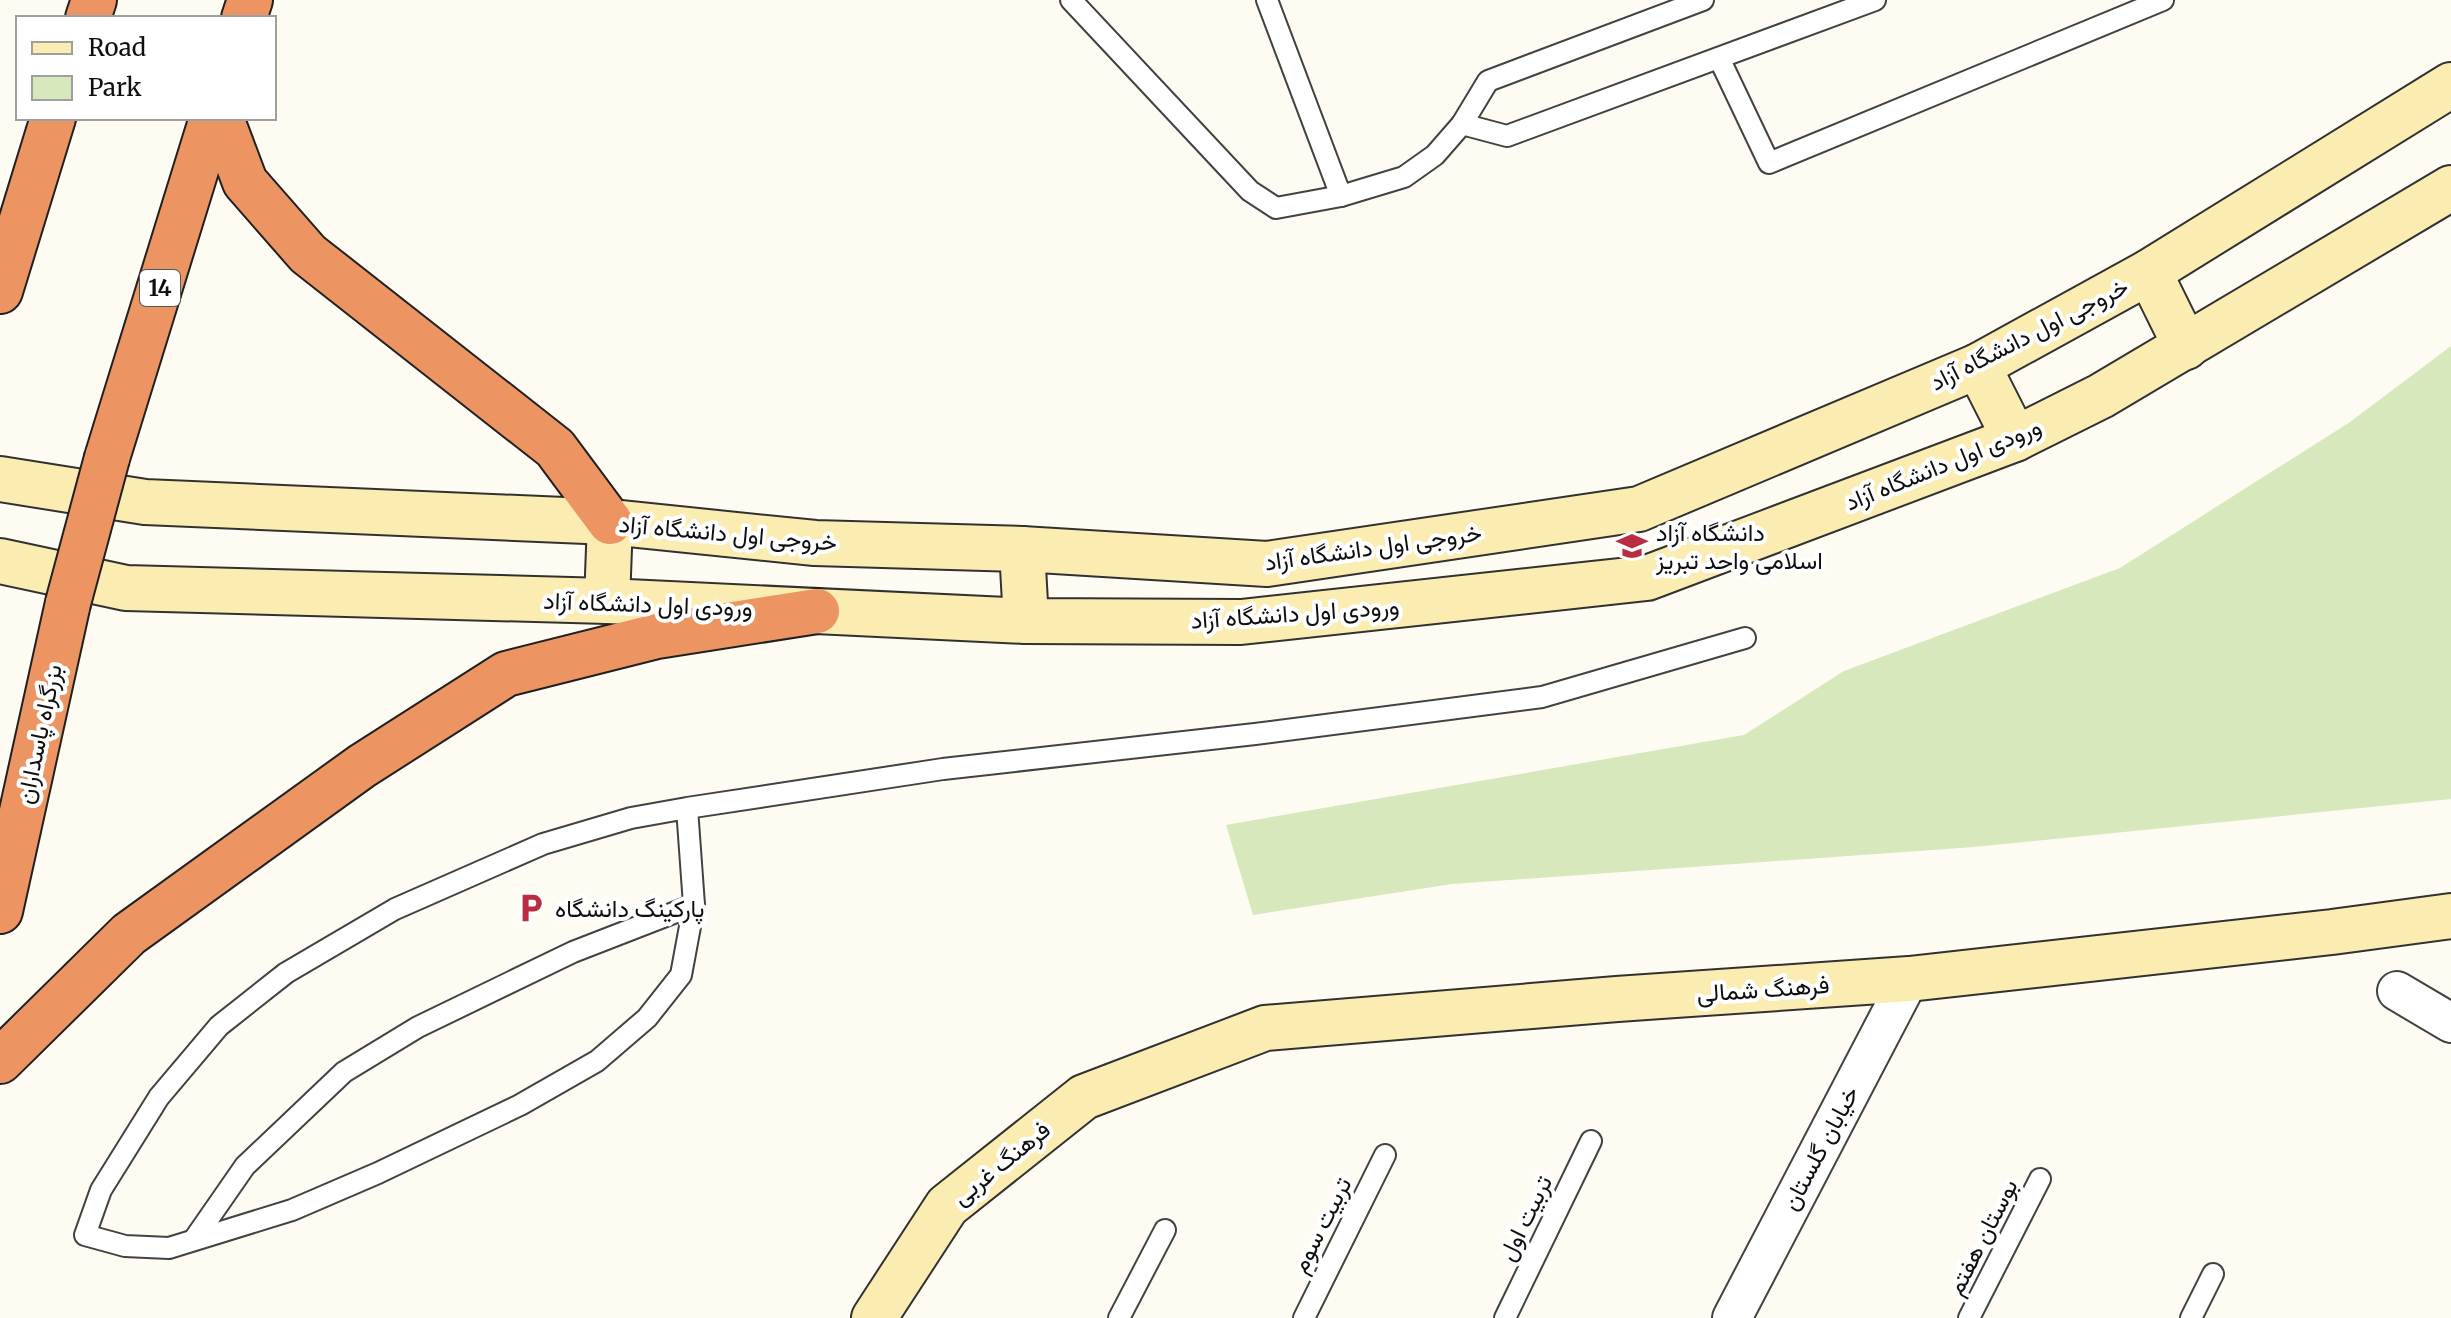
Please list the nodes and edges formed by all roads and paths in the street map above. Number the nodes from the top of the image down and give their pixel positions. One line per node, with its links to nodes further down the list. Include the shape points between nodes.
1 (1071, 0): 13 (lane, via 1250,191 1276,208)
2 (1267, 0): 13 (lane)
3 (1703, 0): 11 (lane, via 1488,81)
4 (1875, 0): 6 (lane)
5 (2163, 0): 6 (lane, via 1769,163)
6 (1719, 58): 11 (lane, via 1507,136)
7 (2451, 85): 14 (street, خروجی اول دانشگاه آزاد)
8 (52, 120): 15 (highway)
9 (211, 120): 30 (highway, بزرگراه پاسداران / 14, bridge, via 68,603)
10 (222, 120): 20 (highway, via 245,182 308,254 555,448)
11 (1462, 124): 13 (lane, via 1435,155 1404,177)
12 (2451, 188): 16 (street, ورودی اول دانشگاه آزاد)
13 (1341, 196)
14 (2149, 272): 16 (street); 17 (street, خروجی اول دانشگاه آزاد)
15 (0, 291)
16 (2186, 347): 18 (street, ورودی اول دانشگاه آزاد)
17 (1978, 366): 18 (street); 22 (street, خروجی اول دانشگاه آزاد, via 1639,509 1267,564)
18 (2015, 439): 26 (street, ورودی اول دانشگاه آزاد, via 1647,578 1241,622)
19 (0, 479): 20 (street, خروجی اول دانشگاه آزاد, via 145,502)
20 (610, 522): 21 (street, خروجی اول دانشگاه آزاد); 24 (street)
21 (815, 543): 22 (street, خروجی اول دانشگاه آزاد); 25 (street)
22 (1022, 549): 26 (street)
23 (0, 561): 24 (street, ورودی اول دانشگاه آزاد, via 126,588)
24 (607, 601): 25 (street, ورودی اول دانشگاه آزاد)
25 (817, 611): 26 (street, ورودی اول دانشگاه آزاد); 35 (highway, via 657,636 506,674 362,766 129,934)
26 (1026, 621)
27 (1745, 638): 28 (lane, via 1542,697 943,769)
28 (687, 808): 29 (lane); 41 (lane, via 543,844 395,909 286,973 219,1026 159,1097 101,1190 85,1235 125,1246 169,1248)
29 (694, 905): 41 (lane, via 573,952 418,1027 344,1072 245,1166); 41 (lane, via 681,975 647,1018 597,1061 520,1105 378,1173 292,1210)
30 (0, 911)
31 (2451, 916): 32 (street, فرهنگ شمالی)
32 (1909, 979): 36 (street, فرهنگ شمالی, via 1265,1028); 47 (street, خیابان گلستان)
33 (2397, 991): 34 (street)
34 (2451, 1023)
35 (0, 1061)
36 (1084, 1097): 43 (street, فرهنگ غربی, via 947,1206)
37 (1591, 1141): 46 (lane, تربیت اول)
38 (1385, 1155): 45 (lane, تربیت سوم)
39 (2040, 1179): 48 (lane, بوستان هفتم)
40 (1165, 1230): 44 (lane)
41 (195, 1238)
42 (2213, 1274): 49 (lane)
43 (874, 1318)
44 (1119, 1318)
45 (1304, 1318)
46 (1505, 1318)
47 (1732, 1318)
48 (1969, 1318)
49 (2191, 1318)

